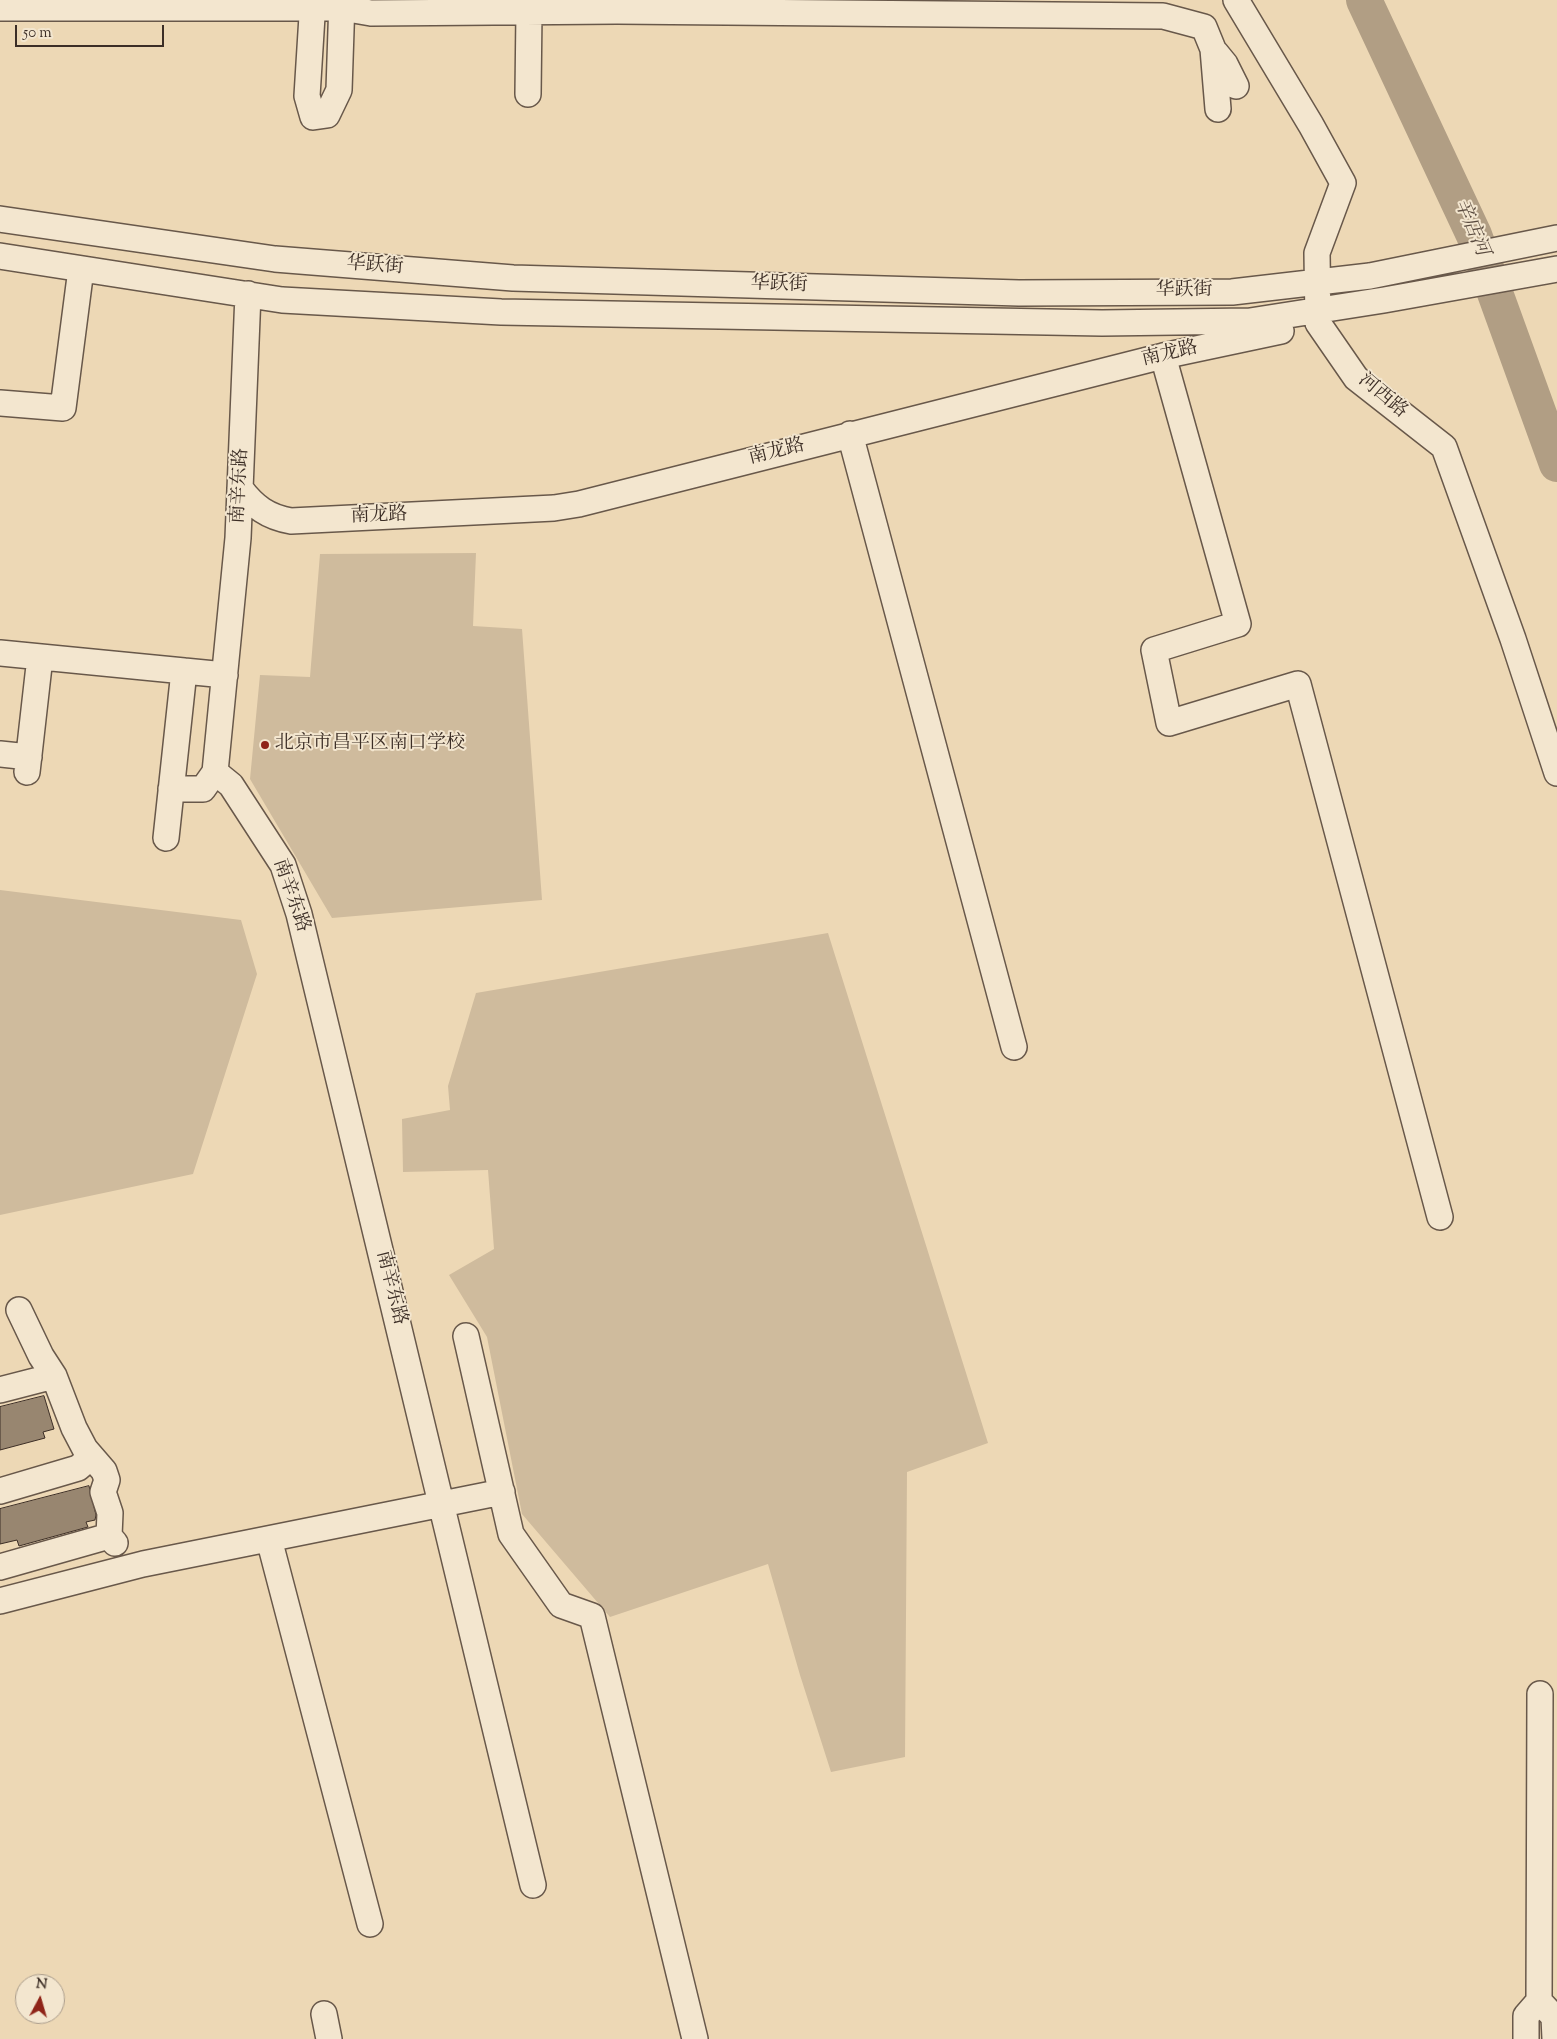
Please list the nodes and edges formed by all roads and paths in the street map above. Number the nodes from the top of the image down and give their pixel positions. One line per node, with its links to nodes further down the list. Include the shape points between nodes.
1 (1236, 0): 17 (street, via 1343,183 1317,253)
2 (276, 4): 3 (street); 6 (street)
3 (313, 4): 4 (street); 4 (street, via 307,96 313,116 327,115 339,90)
4 (342, 4): 7 (street, via 372,13)
5 (618, 6): 7 (street); 8 (street, via 1163,16 1204,27)
6 (0, 8)
7 (529, 12): 10 (street)
8 (1213, 49): 9 (street); 11 (street)
9 (1236, 86)
10 (528, 94)
11 (1218, 109)
12 (0, 218): 17 (street, 华跃街, via 275,259 513,278 1020,293 1232,292)
13 (1557, 238): 17 (street, 华跃街, via 1370,276)
14 (0, 256): 15 (street, 华跃街)
15 (81, 269): 18 (street, 华跃街); 21 (street, via 63,408)
16 (1557, 269): 19 (street, 华跃街, via 1384,300)
17 (1318, 282): 19 (street)
18 (248, 294): 19 (street, 华跃街, via 282,300 501,312 1102,323); 23 (street, 南辛东路)
19 (1318, 317): 20 (street, 南龙路); 30 (street, 河西路, via 1356,378 1444,448)
20 (1163, 356): 22 (street, 南龙路); 34 (street, via 1238,624 1154,650 1169,723 1298,684)
21 (0, 403)
22 (850, 434): 23 (street, 南龙路, via 579,504 534,511 291,521 276,519 257,508); 33 (street)
23 (240, 488): 27 (street, 南辛东路)
24 (0, 654): 25 (street)
25 (40, 657): 26 (street); 28 (street, via 28,764)
26 (184, 671): 27 (street); 31 (street)
27 (225, 675): 29 (street, 南辛东路)
28 (0, 754)
29 (215, 772): 31 (street, via 203,790); 42 (street, 南辛东路, via 231,786 284,865 299,914)
30 (1557, 773)
31 (171, 789): 32 (street)
32 (166, 838)
33 (1014, 1046)
34 (1440, 1217)
35 (19, 1310): 37 (street)
36 (466, 1336): 41 (street)
37 (54, 1376): 38 (street); 39 (street, via 74,1428)
38 (0, 1390)
39 (91, 1457): 40 (street, via 78,1468); 44 (street, via 104,1471 107,1480 103,1492 110,1514 112,1540)
40 (0, 1491)
41 (502, 1492): 42 (street); 53 (street, via 511,1534 561,1606 592,1616)
42 (442, 1504): 43 (street); 48 (street, 南辛东路)
43 (269, 1538): 45 (street, via 144,1564); 49 (street)
44 (0, 1567)
45 (0, 1600)
46 (1541, 1694): 47 (street)
47 (1548, 1804): 50 (street)
48 (533, 1885)
49 (370, 1924)
50 (1538, 2001): 54 (street, via 1526,2016); 55 (street, via 1554,2017)
51 (324, 2014): 52 (street)
52 (329, 2039)
53 (695, 2039)
54 (1526, 2039)
55 (1554, 2039)

